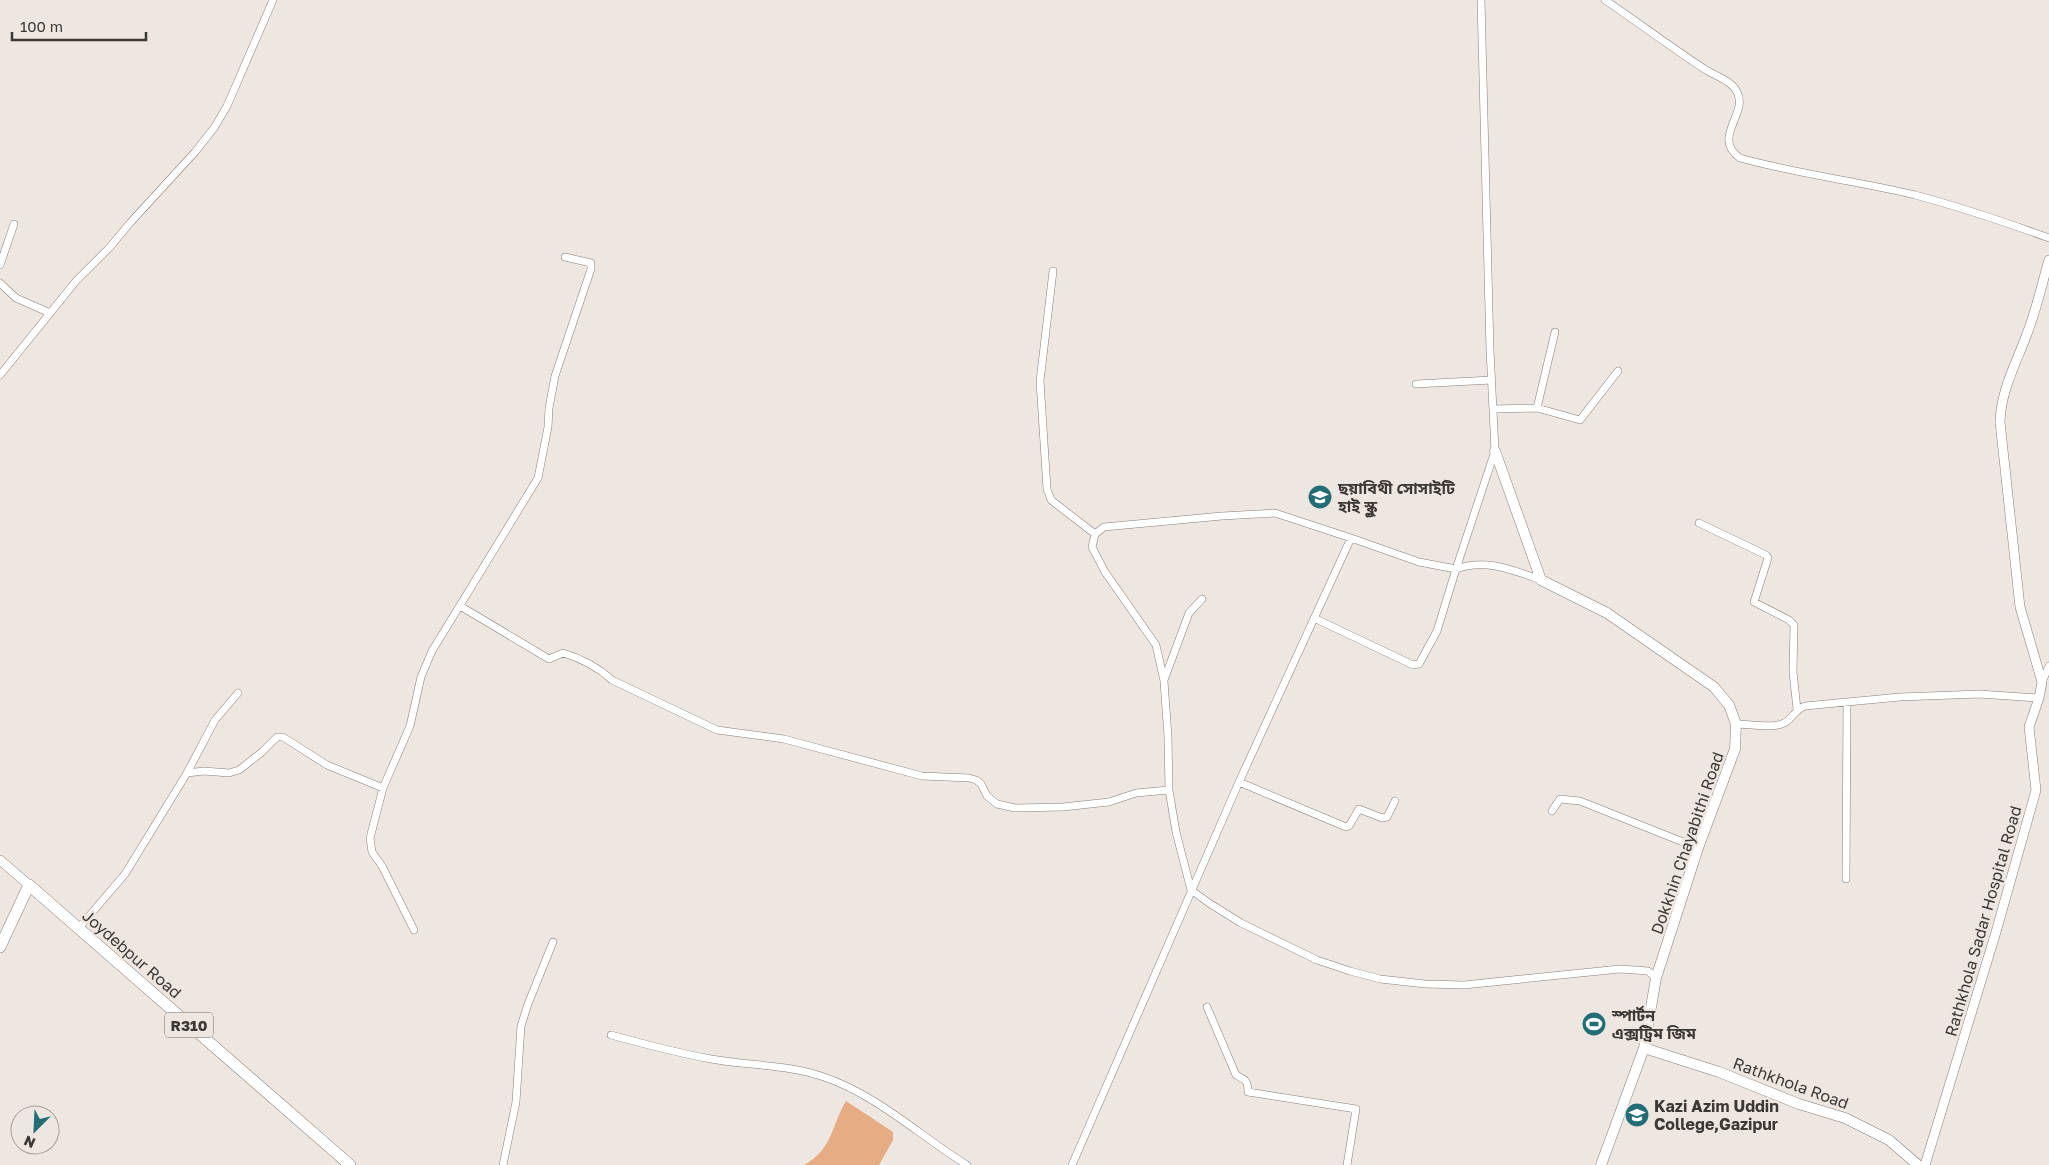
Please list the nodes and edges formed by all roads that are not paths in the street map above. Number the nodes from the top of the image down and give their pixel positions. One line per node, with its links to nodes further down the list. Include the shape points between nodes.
1 (273, 0): 11 (street, via 227,106 214,128)
2 (1481, 0): 15 (street)
3 (1605, 0): 5 (street, via 1726,81 1737,92 1740,101 1728,145 1740,158 1914,195)
4 (14, 224): 8 (street)
5 (2049, 238)
6 (565, 257): 26 (street, via 591,263 591,269 555,376 538,478)
7 (2049, 260): 30 (street, via 2029,330 2006,384 2000,422 2020,607)
8 (0, 264)
9 (1053, 271): 21 (street, via 1040,381 1047,489 1051,500)
10 (0, 283): 11 (street, via 16,298)
11 (50, 313): 14 (street)
12 (1555, 332): 17 (street)
13 (1618, 371): 17 (street, via 1580,420)
14 (0, 375)
15 (1492, 380): 16 (street); 18 (street)
16 (1416, 384)
17 (1537, 408): 18 (street)
18 (1493, 409): 19 (street)
19 (1495, 451): 23 (street); 24 (main road)
20 (1699, 523): 34 (street, via 1768,558 1754,602 1794,625 1793,672)
21 (1094, 534): 22 (street, via 1104,526 1275,514); 29 (street, via 1092,547 1105,572 1156,645)
22 (1351, 538): 23 (street, via 1419,562); 27 (street)
23 (1456, 568): 24 (street, via 1482,564); 27 (street, via 1437,630 1418,664 1413,665)
24 (1541, 580): 35 (main road, Dokkhin Chayabithi Road, via 1607,613 1714,687 1729,706)
25 (1202, 598): 29 (street, via 1189,613)
26 (460, 606): 38 (street, via 432,650 421,677 410,726); 39 (street, via 549,660 563,653 572,655 612,680 717,730 784,739 922,776 969,778 981,784 986,796 997,804 1015,808 1063,807)
27 (1314, 618): 37 (street)
28 (2049, 666): 30 (street)
29 (1164, 681): 39 (street)
30 (2042, 682): 32 (street, Rathkhola Sadar Hospital Road)
31 (238, 693): 36 (street, via 215,720)
32 (2039, 698): 33 (street, via 1980,694); 62 (street, Rathkhola Sadar Hospital Road, via 2029,727 2036,790)
33 (1847, 702): 34 (street); 44 (street)
34 (1797, 709): 35 (street, via 1785,723 1776,726)
35 (1736, 724): 42 (main road, Dokkhin Chayabithi Road, via 1735,749)
36 (187, 773): 38 (street, via 239,770 277,736 327,765); 47 (street, via 125,874)
37 (1239, 782): 40 (street, via 1346,827 1352,824 1359,809 1387,818); 46 (street)
38 (383, 788): 48 (street, via 370,838 372,852)
39 (1169, 790): 46 (street)
40 (1395, 801)
41 (1552, 811): 42 (street, via 1560,799 1580,801)
42 (1698, 848): 51 (main road, Dokkhin Chayabithi Road)
43 (0, 860): 45 (street)
44 (1846, 879)
45 (29, 886): 47 (main road, Joydebpur Road / R310); 50 (main road)
46 (1191, 890): 51 (street, via 1241,922 1317,960 1380,979 1464,985 1620,969 1648,971); 58 (street)
47 (78, 929): 55 (main road, Joydebpur Road / R310)
48 (414, 930)
49 (553, 942): 56 (street, via 521,1026 516,1102)
50 (0, 947)
51 (1656, 978): 54 (main road, Dokkhin Chayabithi Road)
52 (1207, 1007): 59 (street, via 1236,1075 1243,1077 1248,1092 1356,1109)
53 (611, 1035): 57 (street, via 713,1060 778,1065 823,1076 856,1090)
54 (1644, 1048): 60 (main road, Dokkhin Chayabithi Road); 61 (main road, Rathkhola Road, via 1845,1118 1889,1140)
55 (350, 1165)
56 (503, 1165)
57 (967, 1165)
58 (1072, 1165)
59 (1347, 1165)
60 (1601, 1165)
61 (1918, 1165)
62 (1925, 1165)

